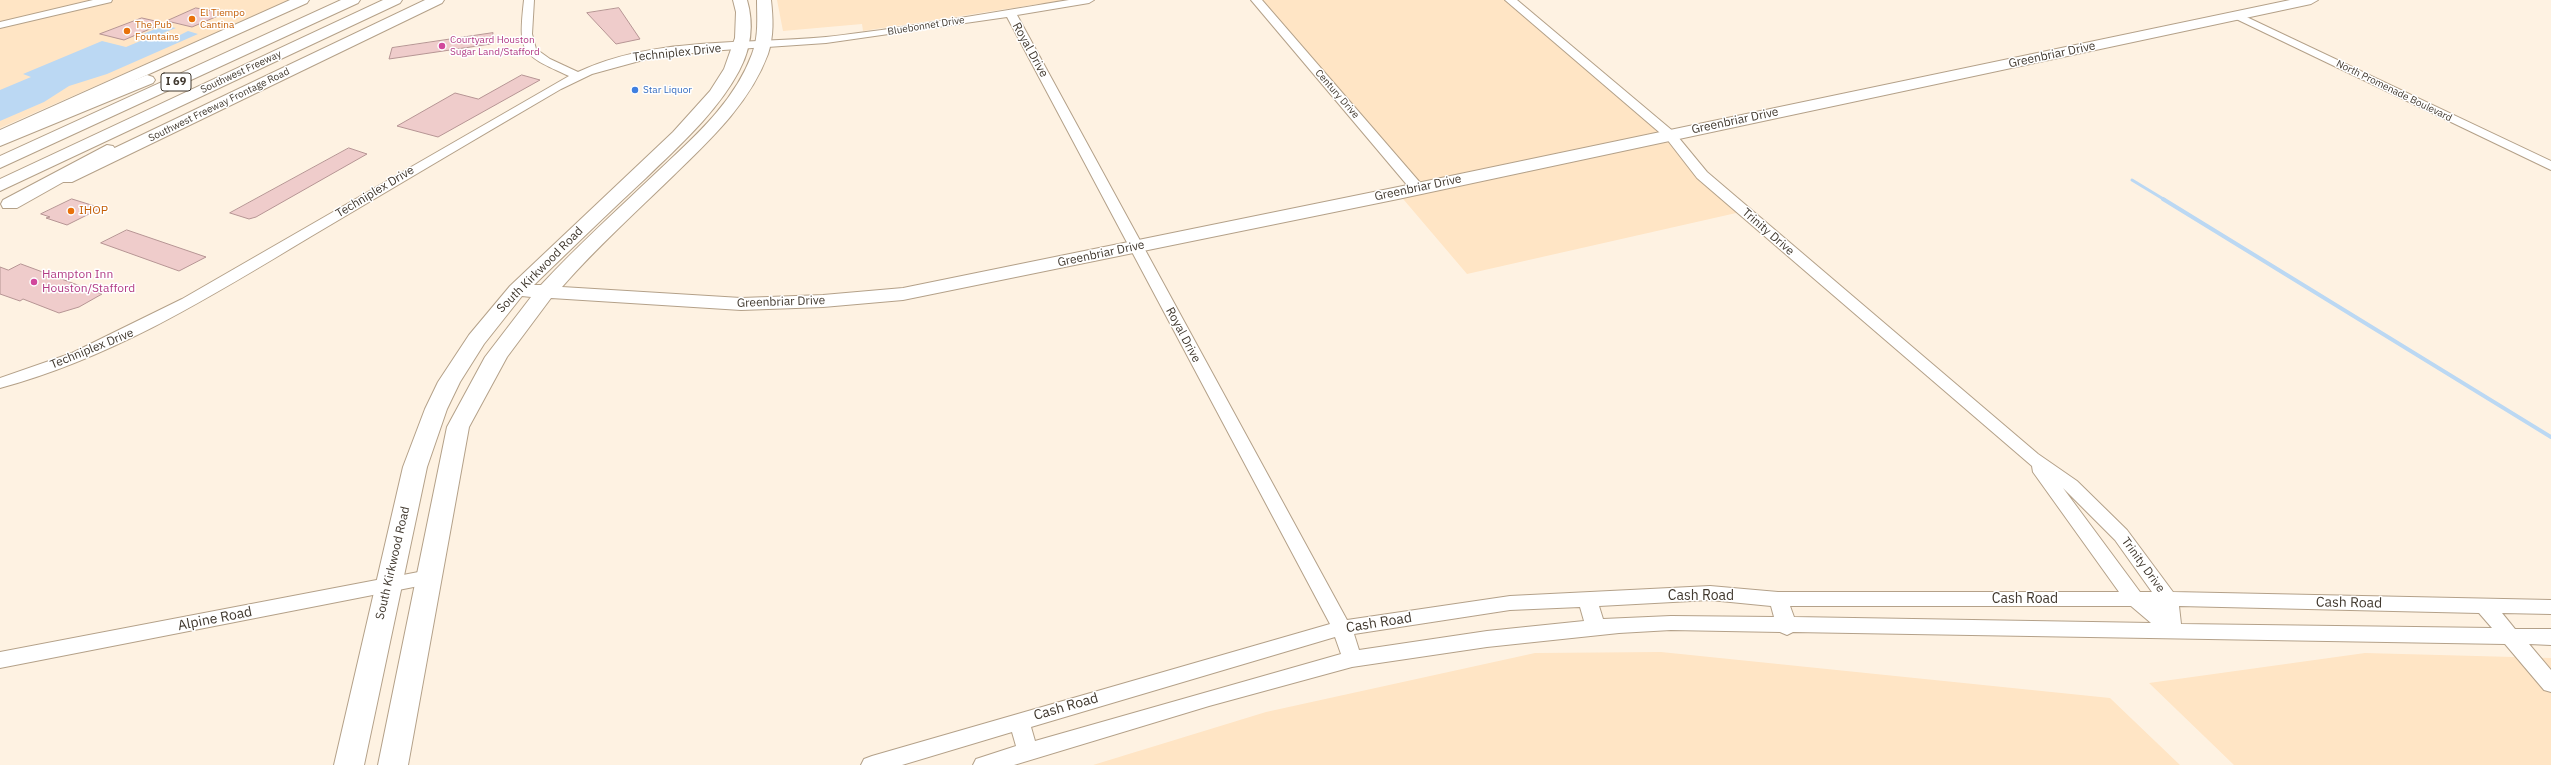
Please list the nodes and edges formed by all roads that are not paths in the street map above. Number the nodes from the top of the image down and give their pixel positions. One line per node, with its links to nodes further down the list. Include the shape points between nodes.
1 (82, 0): 15 (street)
2 (106, 0): 15 (street)
3 (302, 0): 27 (main road)
4 (338, 0): 28 (main road)
5 (353, 0): 31 (main road, Southwest Freeway / I 69)
6 (394, 0): 22 (main road, Southwest Freeway / I 69)
7 (437, 0): 35 (main road, Southwest Freeway Frontage Road)
8 (529, 0): 23 (street, via 525,39 527,48 533,55)
9 (740, 0): 21 (main road, South Kirkwood Road, via 744,28)
10 (764, 0): 20 (main road, South Kirkwood Road, via 766,27)
11 (1089, 0): 16 (street, Bluebonnet Drive)
12 (1256, 0): 34 (street, Century Drive)
13 (1510, 0): 26 (street, Trinity Drive)
14 (2311, 0): 17 (main road, Greenbriar Drive)
15 (69, 5): 18 (street); 19 (street)
16 (1010, 12): 20 (street, Bluebonnet Drive, via 871,34); 36 (street, Royal Drive)
17 (2236, 15): 26 (main road, Greenbriar Drive); 32 (street, North Promenade Boulevard)
18 (0, 19)
19 (0, 26)
20 (763, 45): 21 (street, Techniplex Drive); 25 (main road, South Kirkwood Road)
21 (740, 47): 23 (street, Techniplex Drive, via 635,57); 24 (main road, South Kirkwood Road, via 732,69)
22 (286, 51): 33 (main road, Southwest Freeway / I 69); 35 (main road, via 278,62 114,146)
23 (576, 75): 39 (street, Techniplex Drive, via 214,288 128,335 75,358)
24 (716, 96): 25 (main road); 29 (main road, South Kirkwood Road)
25 (738, 97): 30 (main road, South Kirkwood Road, via 719,121)
26 (1670, 135): 34 (main road, Greenbriar Drive); 42 (street, Trinity Drive, via 1702,175)
27 (0, 136)
28 (0, 141)
29 (661, 153): 30 (main road); 37 (main road, South Kirkwood Road)
30 (686, 154): 38 (main road, South Kirkwood Road)
31 (0, 164)
32 (2551, 166)
33 (0, 186)
34 (1418, 189): 36 (main road, Greenbriar Drive)
35 (5, 206)
36 (1136, 247): 38 (main road, Greenbriar Drive, via 936,288 851,299 740,304); 53 (street, Royal Drive)
37 (517, 290): 38 (main road, Greenbriar Drive); 41 (main road, South Kirkwood Road, via 491,319 462,359)
38 (546, 291): 40 (main road, South Kirkwood Road, via 526,314 488,369)
39 (0, 383)
40 (458, 427): 41 (main road); 43 (main road, South Kirkwood Road)
41 (427, 431): 44 (main road, South Kirkwood Road, via 415,467)
42 (2032, 458): 47 (street, Trinity Drive); 48 (street, Trinity Drive, via 2071,485 2095,507 2121,535)
43 (429, 577): 44 (street, Alpine Road); 63 (main road, South Kirkwood Road)
44 (387, 586): 58 (street, Alpine Road); 62 (main road, South Kirkwood Road)
45 (1587, 599): 46 (street, Cash Road, via 1710,593); 51 (street); 53 (street, Cash Road, via 1510,603)
46 (1778, 599): 47 (street, Cash Road); 52 (street)
47 (2135, 599): 48 (street, Cash Road); 54 (street, Trinity Drive)
48 (2168, 599): 49 (street, Cash Road); 54 (street, Trinity Drive)
49 (2484, 606): 50 (street, Cash Road); 55 (street)
50 (2551, 607)
51 (1596, 627): 52 (street, via 1671,623); 57 (street, via 1487,639)
52 (1786, 627): 54 (street)
53 (1342, 628): 57 (street, Royal Drive); 60 (street, Cash Road)
54 (2173, 631): 55 (street)
55 (2509, 637): 56 (street); 59 (street)
56 (2551, 637)
57 (1352, 659): 61 (street)
58 (0, 660)
59 (2551, 684)
60 (1019, 721): 61 (street); 64 (street, Cash Road)
61 (1028, 751): 65 (street)
62 (349, 765)
63 (393, 765)
64 (872, 765)
65 (984, 765)

